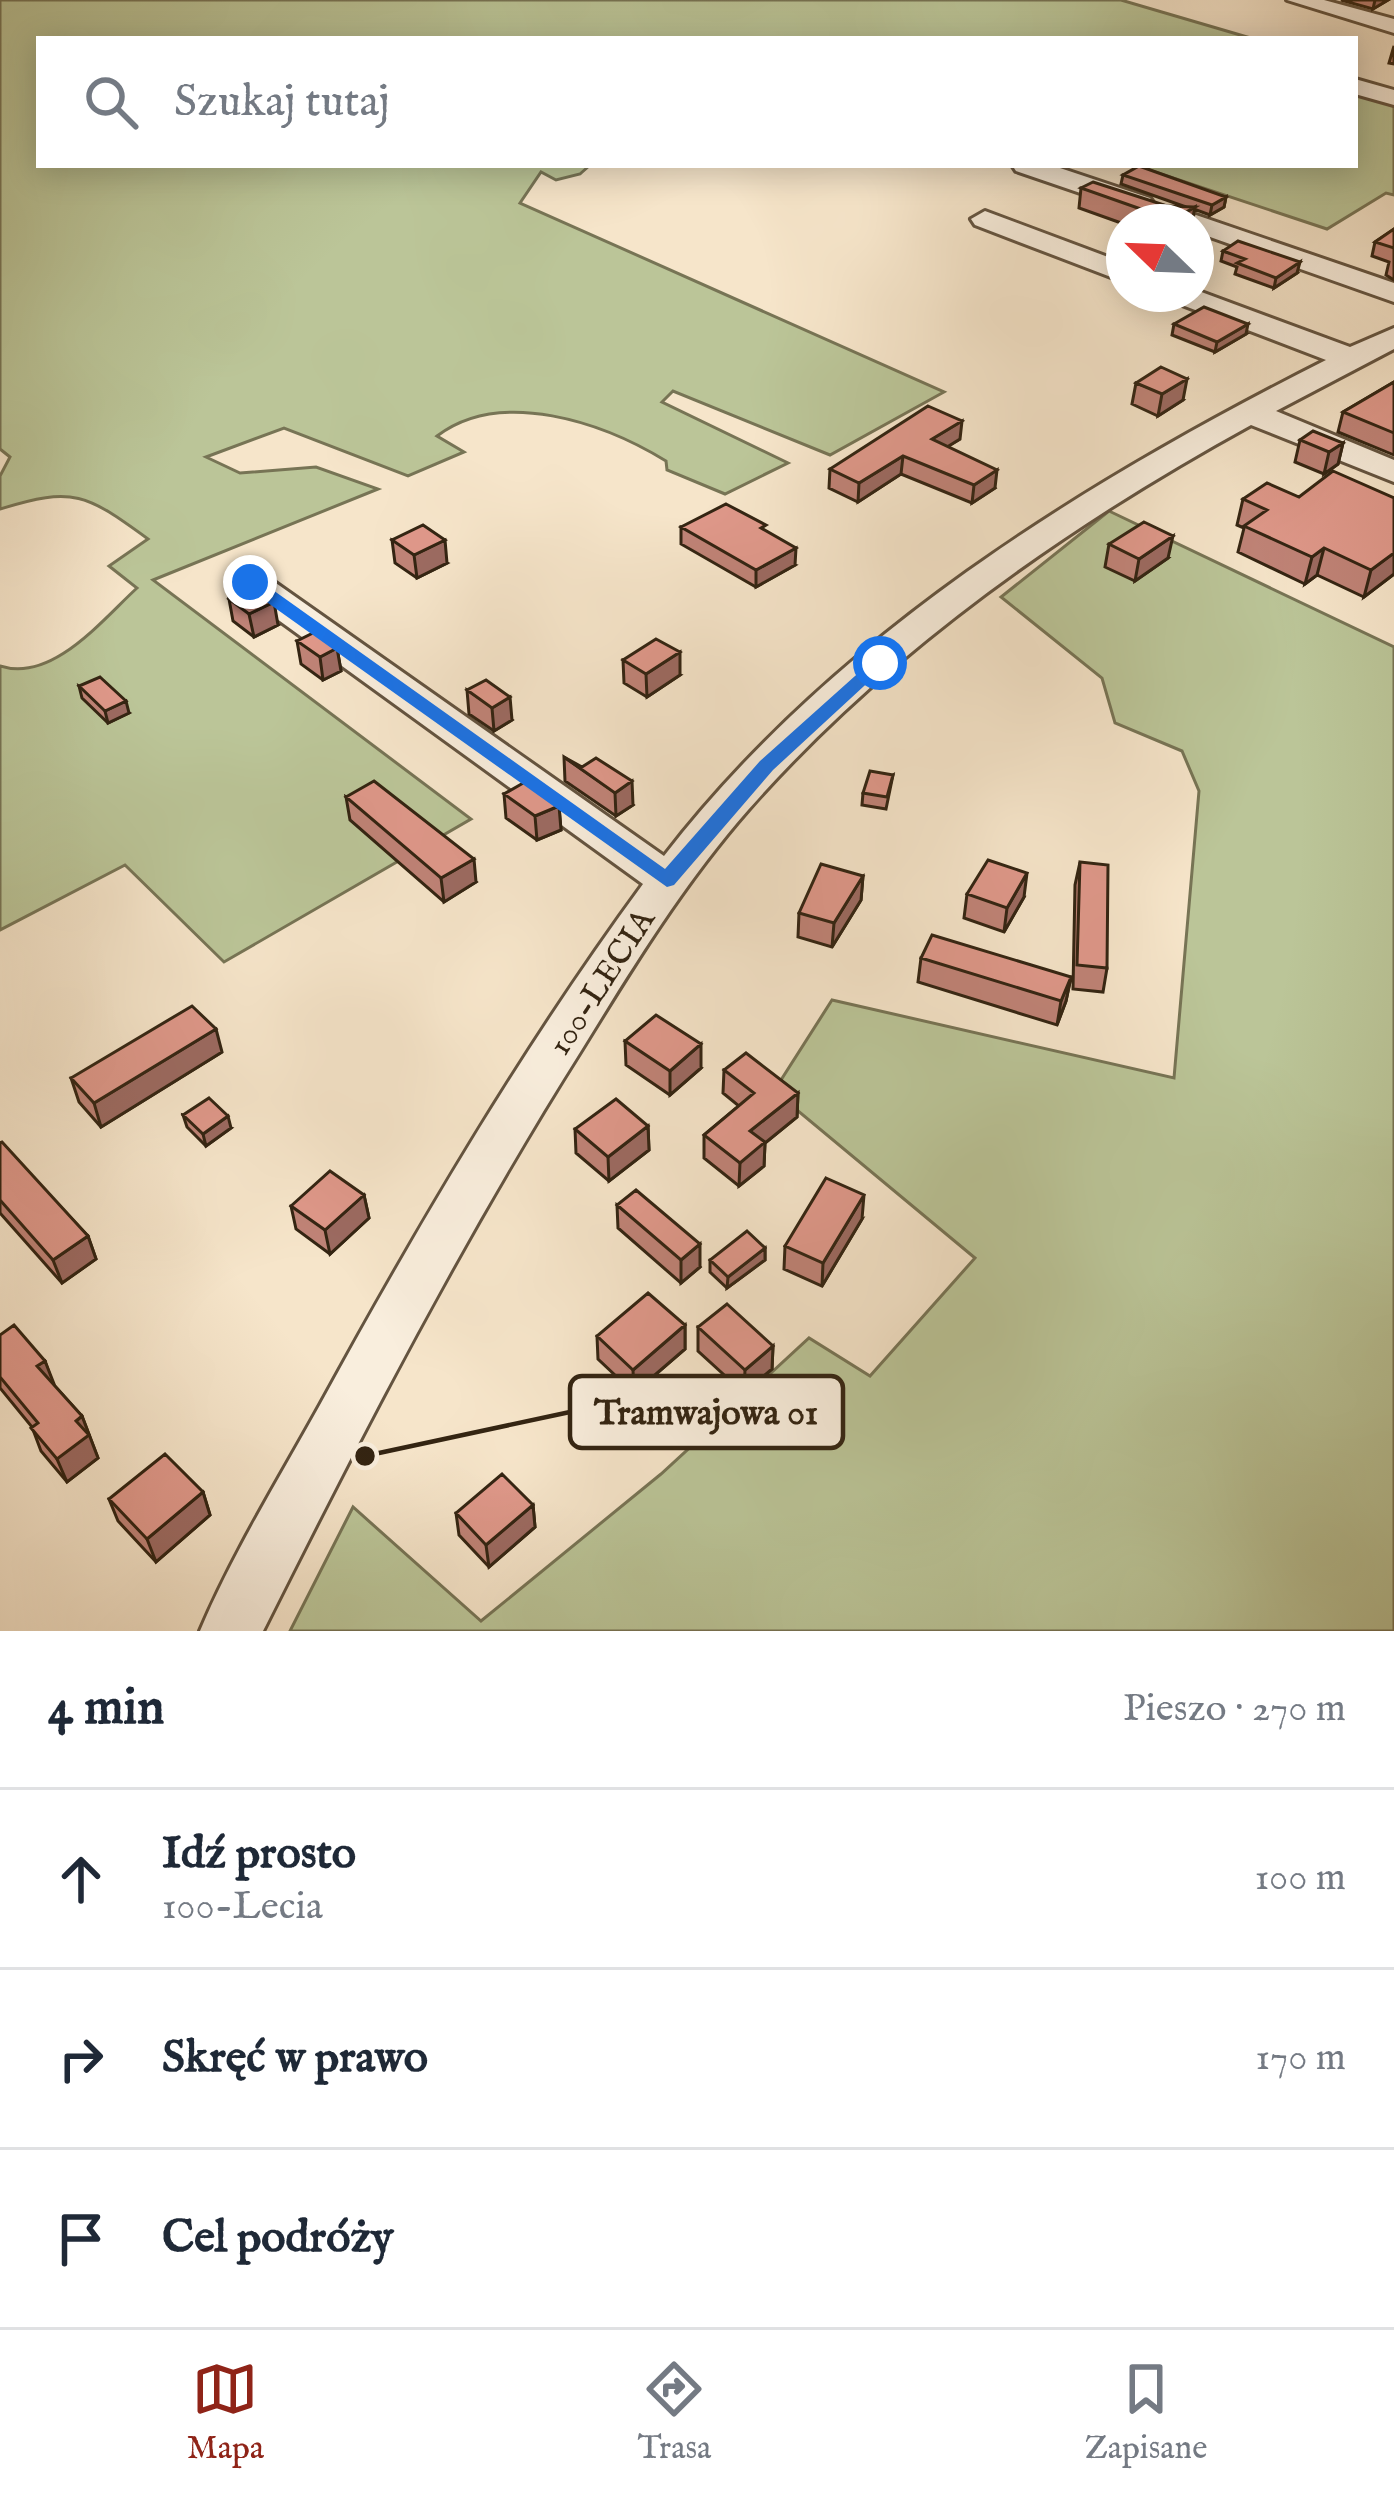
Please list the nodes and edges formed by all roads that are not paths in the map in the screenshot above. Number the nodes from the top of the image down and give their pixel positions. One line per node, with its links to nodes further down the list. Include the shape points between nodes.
1 (1298, 0): 2 (street)
2 (1394, 26)
3 (1358, 87): 4 (street)
4 (1394, 98)
5 (1033, 168): 6 (street)
6 (1138, 204)
7 (985, 219): 9 (street)
8 (1214, 230): 10 (street)
9 (1106, 266)
10 (1394, 293)
11 (1214, 303): 12 (street)
12 (1379, 348): 13 (street, 100-LECIA)
13 (1251, 413): 14 (street); 16 (street, 100-LECIA, via 1133,476 896,650 779,752)
14 (1394, 472)
15 (250, 582): 16 (street)
16 (667, 880): 17 (street, 100-LECIA, via 464,1195)
17 (232, 1631)

